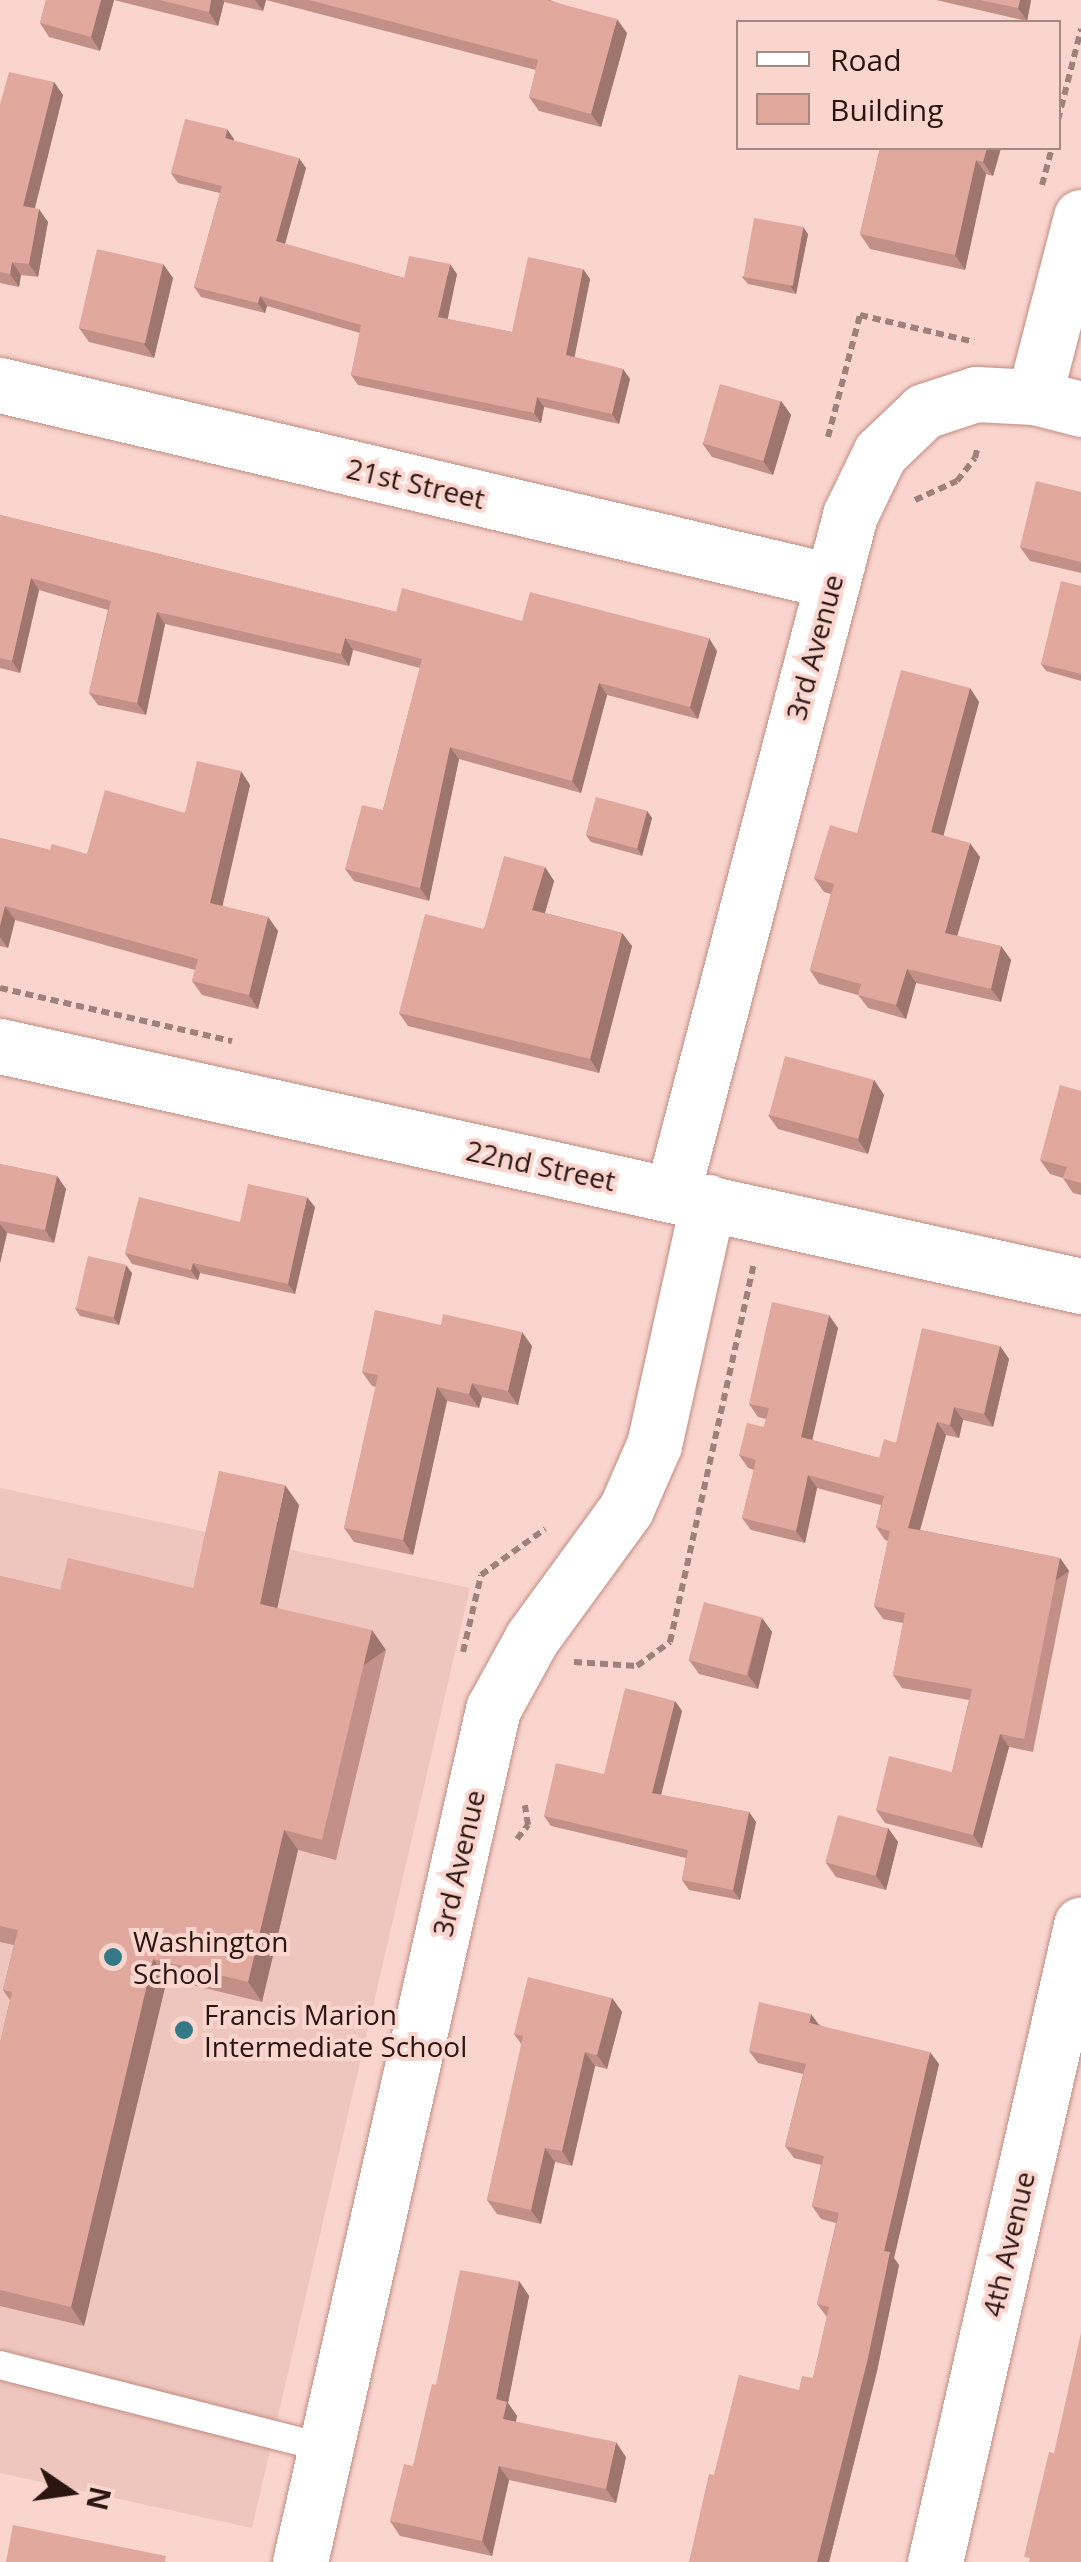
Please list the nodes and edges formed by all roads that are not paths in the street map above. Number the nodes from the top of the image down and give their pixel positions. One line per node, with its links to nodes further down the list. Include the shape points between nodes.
1 (1081, 216): 3 (street, 3rd Avenue)
2 (0, 385): 4 (street, 21st Street)
3 (1058, 403): 4 (street, 3rd Avenue, via 976,394 924,411 880,454 850,515)
4 (831, 581): 6 (street, 3rd Avenue)
5 (0, 1046): 6 (street, 22nd Street)
6 (690, 1198): 7 (street, 22nd Street); 10 (street, 3rd Avenue, via 647,1461 626,1509 532,1638 493,1709)
7 (1081, 1286)
8 (1081, 1926): 12 (street, 4th Avenue)
9 (0, 2365): 10 (lane)
10 (326, 2448): 11 (street, 3rd Avenue)
11 (300, 2562)
12 (935, 2562)

